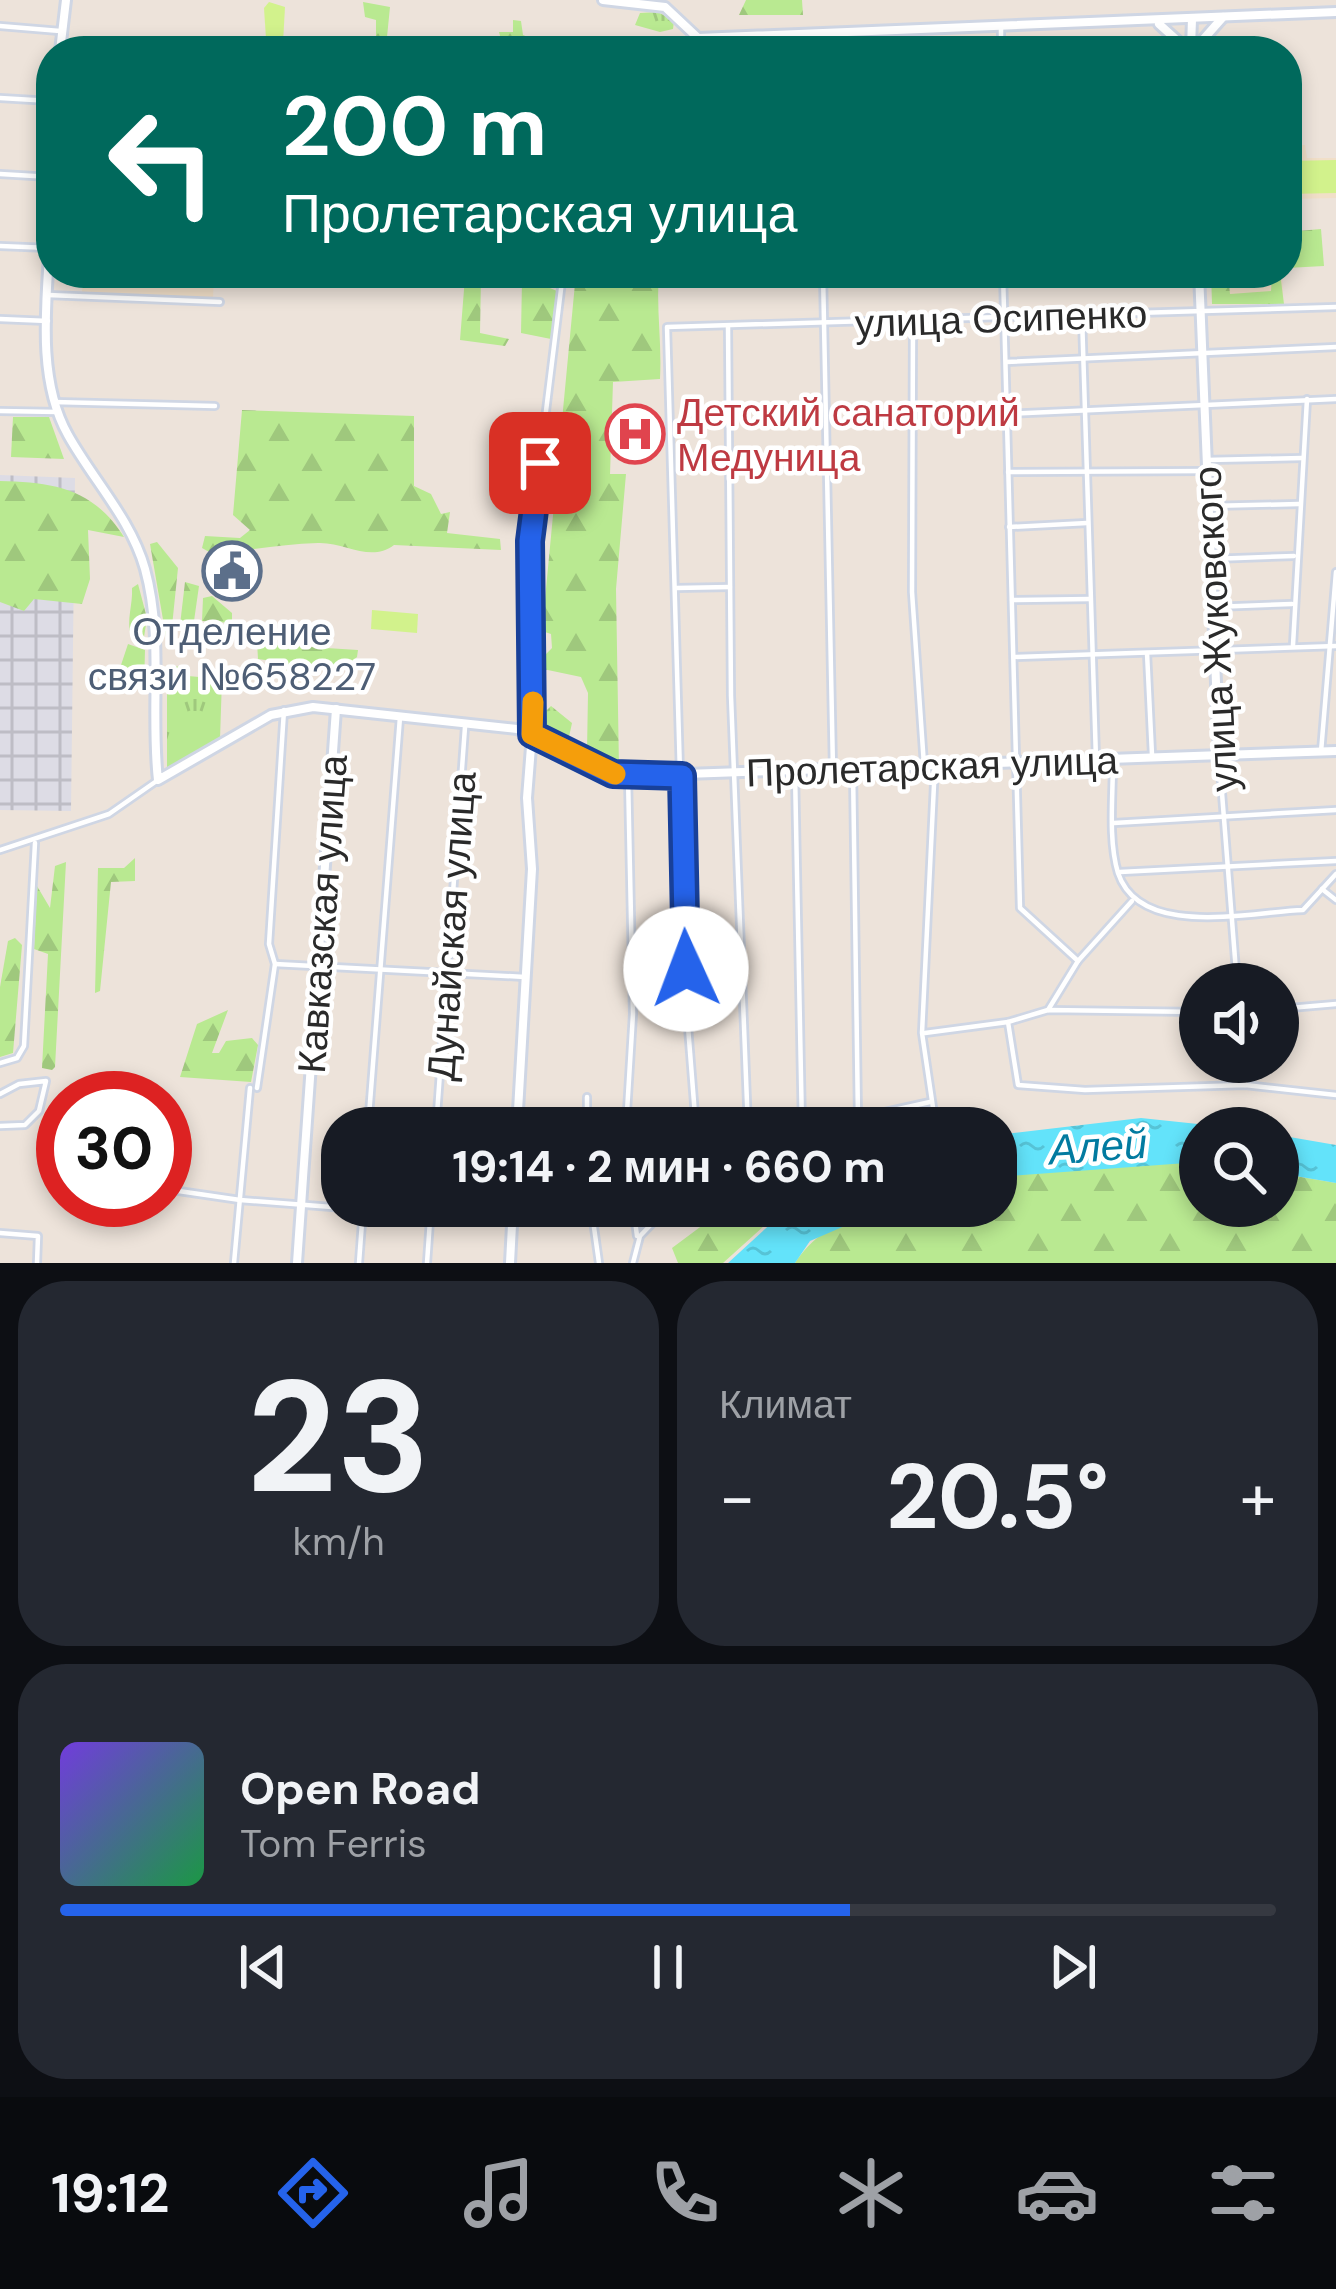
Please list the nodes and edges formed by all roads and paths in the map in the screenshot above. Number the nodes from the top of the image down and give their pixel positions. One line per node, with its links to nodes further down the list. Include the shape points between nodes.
1 (66, 0): 9 (street)
2 (603, 0): 12 (street, via 665,7)
3 (1336, 12): 4 (street)
4 (1223, 17): 5 (street); 17 (street)
5 (1192, 19): 6 (street); 16 (street)
6 (1152, 21): 8 (street); 15 (street)
7 (0, 26): 9 (street)
8 (1001, 28): 10 (street); 14 (street)
9 (62, 31): 11 (street)
10 (819, 34): 13 (street)
11 (62, 36)
12 (696, 36)
13 (758, 36)
14 (1001, 36)
15 (1177, 36)
16 (1191, 36)
17 (1205, 36)
18 (0, 98): 19 (street)
19 (36, 100)
20 (0, 174): 21 (street)
21 (36, 176)
22 (0, 246): 23 (street)
23 (36, 247)
24 (48, 288): 29 (street)
25 (560, 288): 79 (street, via 530,541)
26 (824, 288): 37 (street)
27 (1004, 288): 35 (street)
28 (1198, 288): 32 (street, улица Жуковского)
29 (48, 295): 30 (street); 36 (street)
30 (220, 302)
31 (1336, 307): 32 (street, улица Осипенко)
32 (1199, 313): 33 (street, улица Осипенко); 41 (street, улица Жуковского)
33 (1082, 316): 35 (street, улица Осипенко); 42 (street)
34 (0, 319): 36 (street)
35 (1004, 320): 38 (street, улица Осипенко); 43 (street)
36 (48, 321): 48 (street)
37 (823, 323): 38 (street, улица Осипенко); 39 (street, улица Осипенко); 89 (street)
38 (913, 323): 87 (street, via 912,592)
39 (728, 326): 63 (street); 64 (street, улица Осипенко, via 667,326)
40 (1336, 347): 41 (street)
41 (1202, 353): 42 (street); 46 (street, улица Жуковского)
42 (1083, 358): 43 (street); 49 (street)
43 (1005, 362): 51 (street)
44 (1306, 399): 45 (street); 46 (street); 52 (street)
45 (1336, 399)
46 (1204, 405): 49 (street); 53 (street, улица Жуковского)
47 (215, 406): 48 (street)
48 (56, 407): 50 (street); 94 (street, via 145,569)
49 (1084, 410): 51 (street); 55 (street)
50 (0, 411)
51 (1006, 414): 54 (street)
52 (1303, 458): 53 (street); 56 (street)
53 (1206, 466): 55 (street); 57 (street, улица Жуковского)
54 (1008, 472): 55 (street); 59 (street)
55 (1085, 472): 58 (street)
56 (1300, 504): 57 (street); 60 (street)
57 (1208, 506): 61 (street, улица Жуковского)
58 (1087, 524): 59 (street); 65 (street)
59 (1009, 527): 66 (street)
60 (1294, 556): 61 (street); 67 (street)
61 (1211, 559): 68 (street, улица Жуковского)
62 (1336, 572): 69 (street)
63 (730, 587): 64 (street); 91 (street)
64 (675, 588): 93 (street)
65 (1090, 599): 66 (street); 73 (street)
66 (1012, 600): 74 (street)
67 (1294, 604): 68 (street); 70 (street)
68 (1213, 607): 71 (street, улица Жуковского)
69 (1333, 646): 70 (street); 80 (street)
70 (1293, 648): 71 (street)
71 (1215, 651): 72 (street); 82 (street, улица Жуковского)
72 (1147, 653): 73 (street); 83 (street)
73 (1091, 655): 74 (street); 84 (street)
74 (1014, 657): 86 (street)
75 (336, 709): 76 (street, Пролетарская улица); 77 (street, Пролетарская улица); 111 (street, Кавказская улица)
76 (284, 710): 94 (street, Пролетарская улица); 110 (street, via 268,944)
77 (400, 717): 78 (street, Пролетарская улица); 112 (street)
78 (465, 724): 79 (street, Пролетарская улица); 113 (street, Дунайская улица)
79 (532, 734): 92 (street, Пролетарская улица, via 597,770); 114 (street)
80 (1321, 752): 81 (street, Пролетарская улица); 82 (street, Пролетарская улица)
81 (1336, 752)
82 (1220, 755): 83 (street, Пролетарская улица); 96 (street, улица Жуковского)
83 (1152, 758): 85 (street, Пролетарская улица)
84 (1096, 759): 85 (street, Пролетарская улица); 86 (street, Пролетарская улица)
85 (1113, 759): 97 (street)
86 (1017, 761): 87 (street, Пролетарская улица); 108 (street, via 1020,908)
87 (929, 764): 88 (street, Пролетарская улица); 120 (street)
88 (853, 769): 89 (street, Пролетарская улица); 135 (street)
89 (833, 770): 90 (street, Пролетарская улица)
90 (796, 772): 91 (street, Пролетарская улица); 134 (street)
91 (736, 774): 93 (street, Пролетарская улица); 133 (street)
92 (628, 776): 93 (street, Пролетарская улица); 131 (street)
93 (682, 776): 132 (street)
94 (158, 779): 98 (street, Пролетарская улица, via 109,814)
95 (1336, 810): 96 (street)
96 (1226, 818): 97 (street); 101 (street, улица Жуковского)
97 (1114, 824): 102 (street)
98 (34, 843): 99 (street, Пролетарская улица); 121 (street, via 24,1046)
99 (0, 850)
100 (1336, 861): 101 (street)
101 (1227, 866): 102 (street); 107 (street, улица Жуковского)
102 (1118, 872): 105 (street)
103 (1336, 874): 104 (street)
104 (1322, 889): 106 (street); 107 (street, via 1304,910)
105 (1133, 900): 107 (street, via 1163,916); 108 (street)
106 (1336, 901)
107 (1230, 913): 109 (street, улица Жуковского)
108 (1078, 961): 117 (street)
109 (1235, 963)
110 (275, 964): 111 (street); 140 (street)
111 (319, 966): 112 (street); 141 (street, Кавказская улица)
112 (379, 968): 113 (street); 127 (street)
113 (446, 974): 114 (street); 128 (street, Дунайская улица)
114 (525, 977): 129 (street)
115 (1336, 1004): 116 (street)
116 (1299, 1007)
117 (1048, 1010): 118 (street); 119 (street)
118 (1179, 1012)
119 (1008, 1022): 120 (street); 122 (street, via 1018,1085)
120 (922, 1033): 126 (street)
121 (0, 1063)
122 (1245, 1085): 124 (street)
123 (0, 1094): 138 (street, via 46,1082 39,1111 25,1124)
124 (1336, 1095)
125 (587, 1097): 130 (street)
126 (931, 1102): 136 (street); 137 (street)
127 (369, 1107)
128 (437, 1107)
129 (518, 1107)
130 (587, 1107)
131 (627, 1107)
132 (694, 1107)
133 (747, 1107)
134 (802, 1107)
135 (858, 1107)
136 (910, 1107)
137 (932, 1107)
138 (0, 1126)
139 (192, 1193): 140 (street)
140 (240, 1200): 141 (street); 152 (street)
141 (302, 1205): 142 (street); 153 (street, Кавказская улица)
142 (321, 1206)
143 (361, 1227): 154 (street)
144 (429, 1227): 155 (street)
145 (512, 1227): 156 (street)
146 (593, 1227): 157 (street)
147 (636, 1227): 150 (street)
148 (649, 1227): 150 (street)
149 (0, 1233): 151 (street, via 38,1236)
150 (639, 1245): 158 (street)
151 (37, 1263)
152 (234, 1263)
153 (297, 1263)
154 (358, 1263)
155 (427, 1263)
156 (510, 1263)
157 (599, 1263)
158 (633, 1263)

